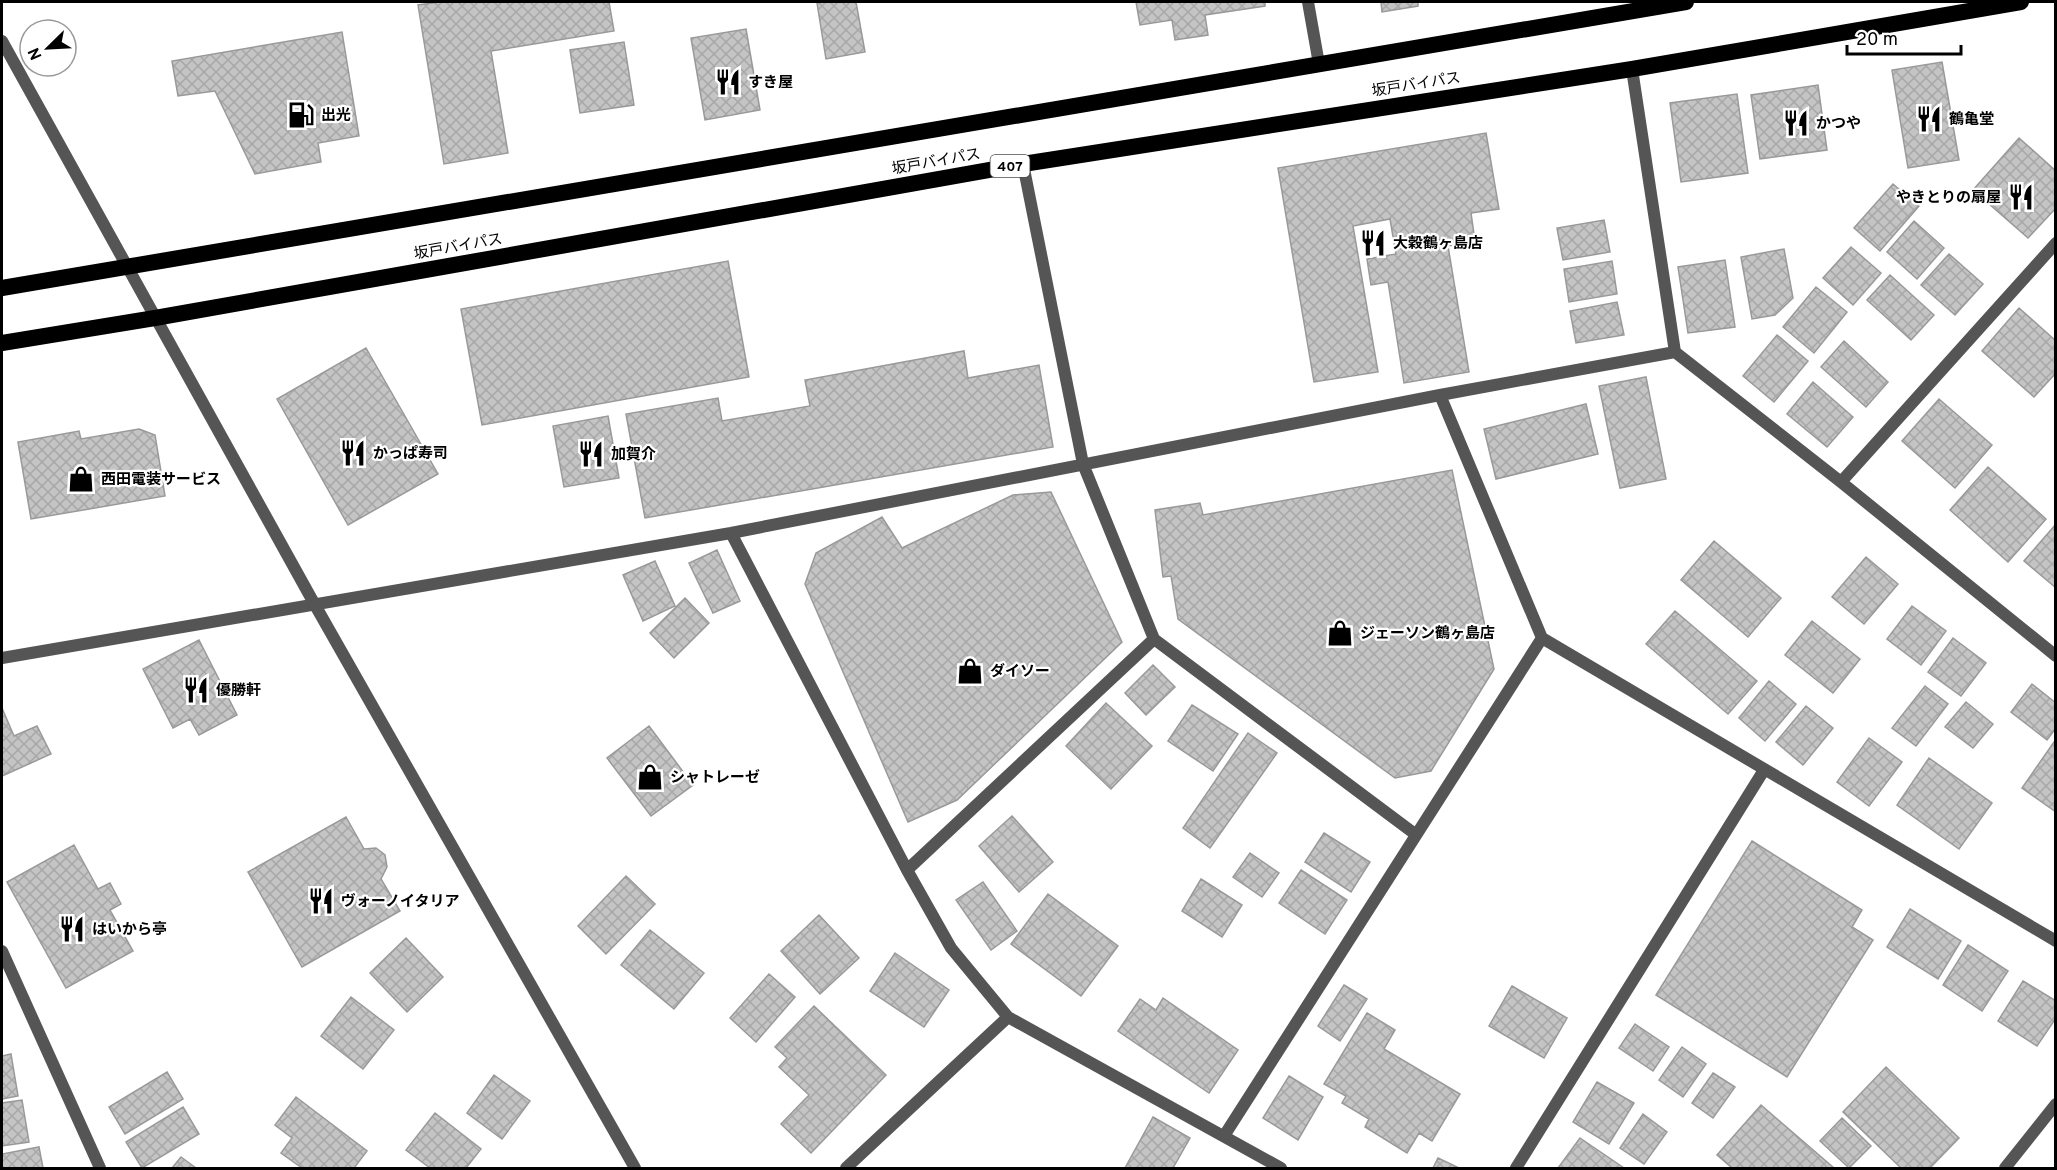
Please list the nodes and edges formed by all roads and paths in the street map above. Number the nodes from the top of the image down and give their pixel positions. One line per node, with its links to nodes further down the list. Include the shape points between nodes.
1 (1308, 2): 5 (street)
2 (1686, 2): 5 (highway, 坂戸バイパス)
3 (2021, 2): 6 (highway, 坂戸バイパス / 407)
4 (2, 41): 9 (street)
5 (1319, 64): 9 (highway, 坂戸バイパス)
6 (1632, 69): 7 (highway, 坂戸バイパス / 407); 13 (street)
7 (1023, 164): 11 (highway, 坂戸バイパス / 407); 15 (street)
8 (2055, 243): 16 (street)
9 (127, 268): 10 (highway, 坂戸バイパス); 11 (street)
10 (2, 288)
11 (155, 318): 12 (highway, 坂戸バイパス / 407); 18 (street)
12 (2, 343)
13 (1675, 352): 14 (street); 16 (street)
14 (1440, 395): 15 (street); 19 (street)
15 (1083, 465): 17 (street); 20 (street)
16 (1840, 482): 21 (street)
17 (731, 533): 18 (street); 25 (street)
18 (315, 605): 22 (street); 33 (street)
19 (1542, 638): 23 (street); 24 (street)
20 (1154, 639): 24 (street); 25 (street)
21 (2055, 656)
22 (2, 658)
23 (1764, 770): 26 (street); 36 (street)
24 (1415, 834): 31 (street)
25 (907, 870): 29 (street, via 951,948)
26 (2055, 941)
27 (2, 951): 28 (street)
28 (6, 970): 32 (street)
29 (1008, 1017): 31 (street); 34 (street)
30 (2055, 1104): 37 (street)
31 (1224, 1136): 35 (street)
32 (100, 1168)
33 (635, 1168)
34 (846, 1168)
35 (1281, 1168)
36 (1516, 1168)
37 (2005, 1168)

